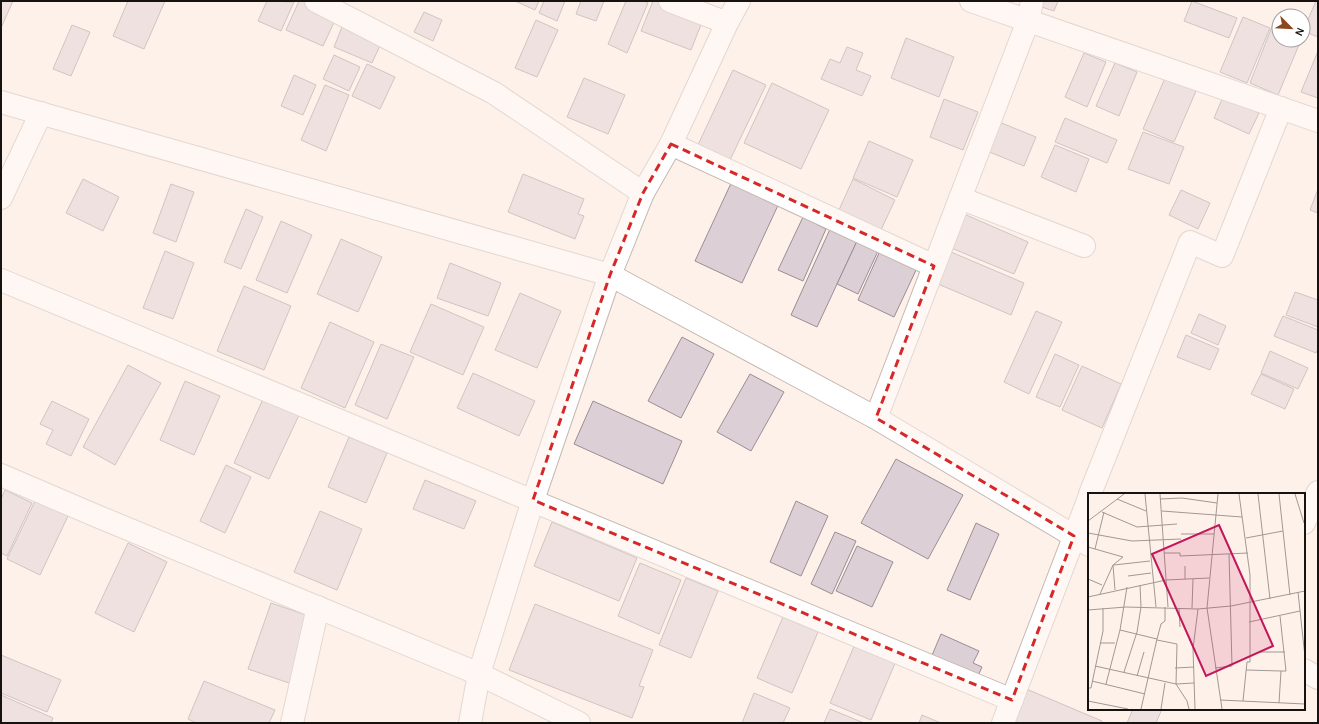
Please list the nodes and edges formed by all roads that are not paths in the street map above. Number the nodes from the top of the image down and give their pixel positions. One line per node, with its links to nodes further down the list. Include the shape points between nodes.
1 (316, 1): 12 (street, via 494,93)
2 (670, 1): 6 (street)
3 (739, 1): 6 (street)
4 (971, 1): 5 (street)
5 (1030, 11): 8 (street); 14 (street)
6 (727, 23): 11 (street)
7 (1, 102): 9 (street)
8 (1281, 108): 10 (street); 22 (street, via 1222,256 1190,242)
9 (41, 113): 13 (street); 17 (street)
10 (1318, 121)
11 (671, 144): 12 (street); 16 (street)
12 (643, 193): 17 (street)
13 (1, 198)
14 (960, 198): 15 (street); 16 (street)
15 (1084, 246)
16 (934, 266): 19 (street)
17 (610, 274): 19 (street); 23 (street)
18 (1, 280): 23 (street)
19 (876, 418): 26 (street)
20 (1, 475): 27 (street)
21 (1318, 492): 25 (street)
22 (1090, 493)
23 (533, 500): 29 (street); 31 (street)
24 (1088, 503): 26 (street)
25 (1305, 521)
26 (1081, 540): 31 (street)
27 (318, 607): 29 (street); 32 (street)
28 (1305, 671): 30 (street)
29 (479, 674): 33 (street); 34 (street)
30 (1318, 678)
31 (1012, 700): 35 (street)
32 (292, 723)
33 (470, 723)
34 (579, 723)
35 (1002, 723)

